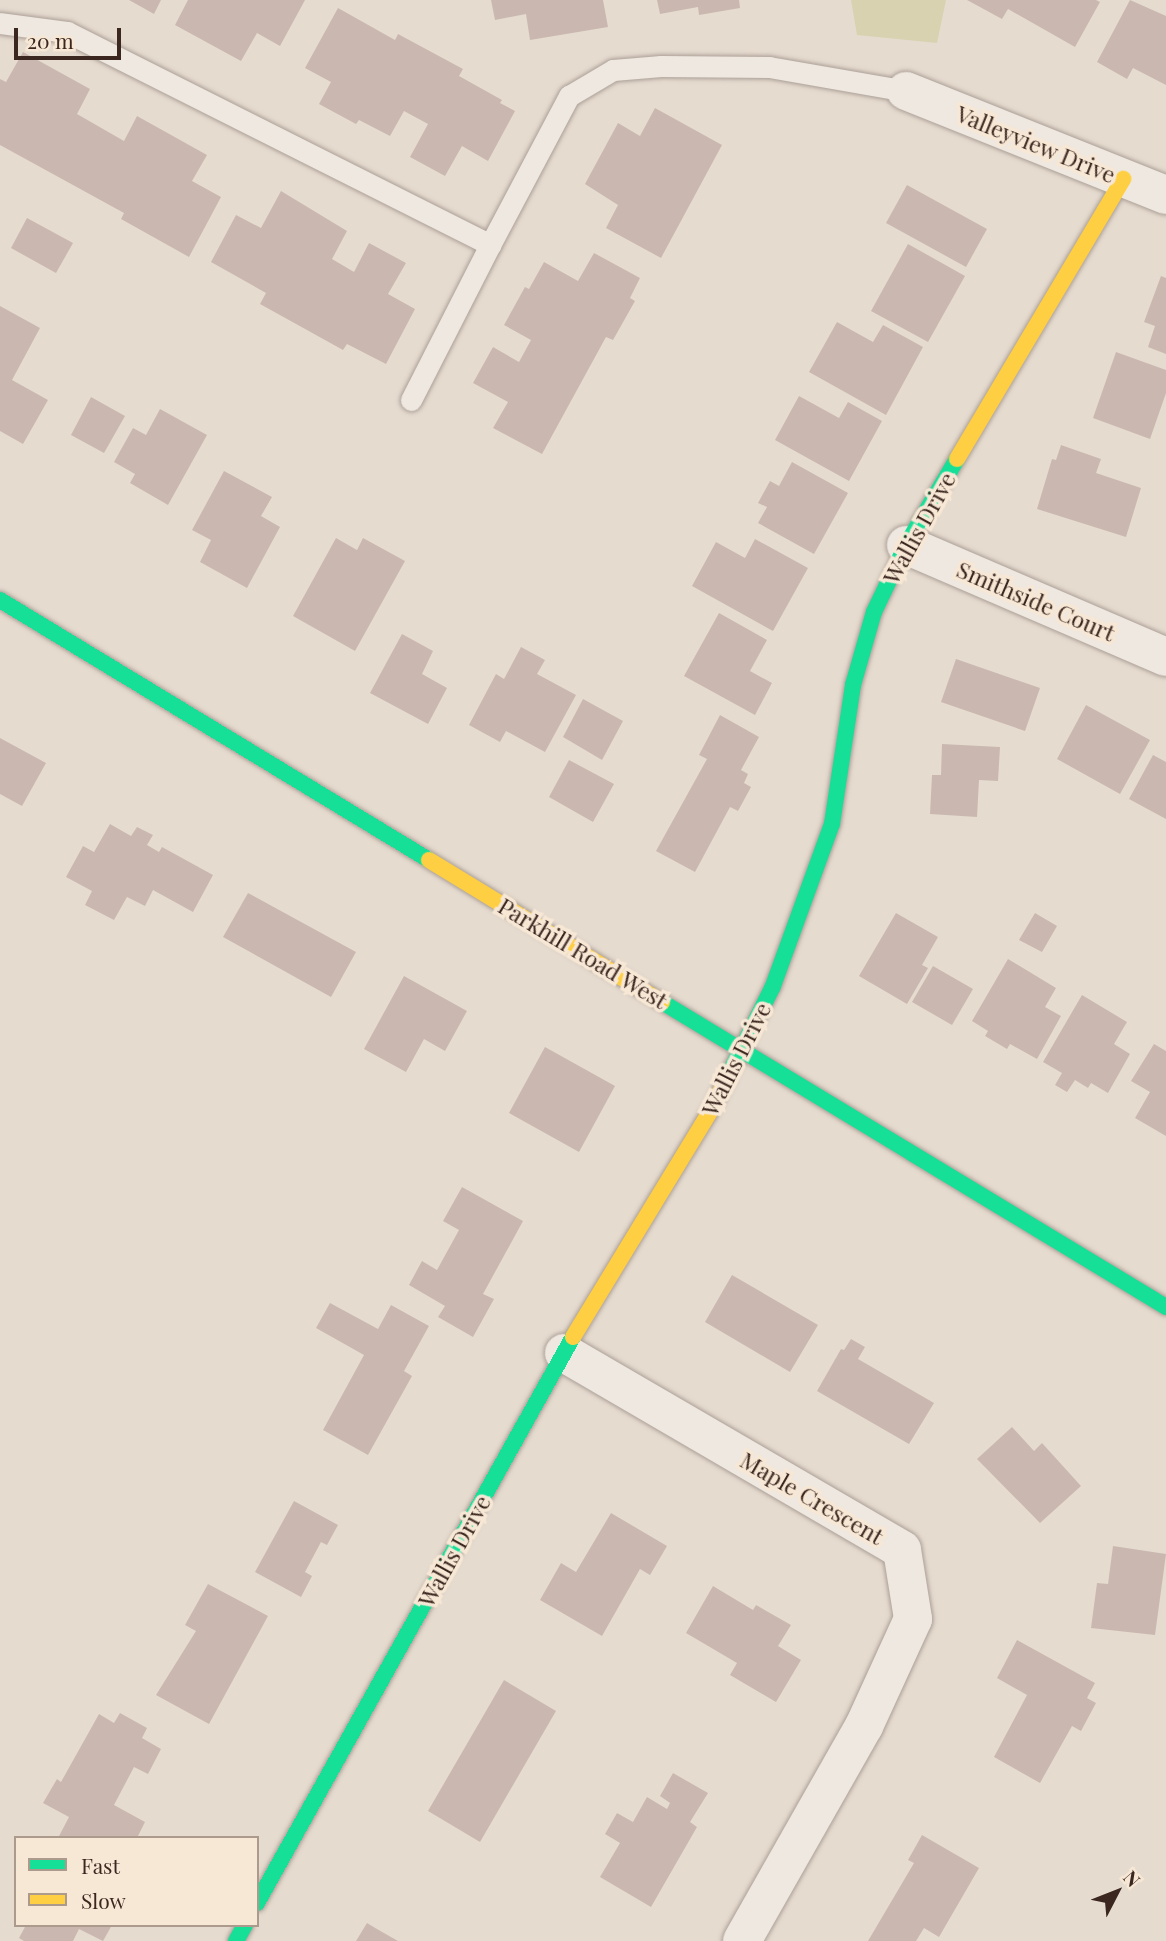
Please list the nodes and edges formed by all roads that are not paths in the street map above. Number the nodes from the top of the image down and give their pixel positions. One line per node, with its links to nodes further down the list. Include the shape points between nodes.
1 (0, 23): 5 (lane, via 67,32)
2 (906, 91): 3 (street, Valleyview Drive); 5 (lane, via 769,68 613,70 569,96)
3 (1123, 179): 4 (street, Valleyview Drive); 7 (street, Wallis Drive)
4 (1166, 195)
5 (490, 245): 6 (lane)
6 (411, 400)
7 (906, 545): 9 (street, Smithside Court); 10 (street, Wallis Drive, via 874,612 853,685 832,824 773,986)
8 (0, 600): 10 (street, Parkhill Road West)
9 (1166, 657)
10 (741, 1049): 11 (street, Parkhill Road West); 12 (street, Wallis Drive, via 712,1108)
11 (1166, 1307)
12 (564, 1353): 13 (street, Wallis Drive); 14 (street, Maple Crescent, via 902,1550 913,1619 864,1727)
13 (259, 1899)
14 (742, 1941)

